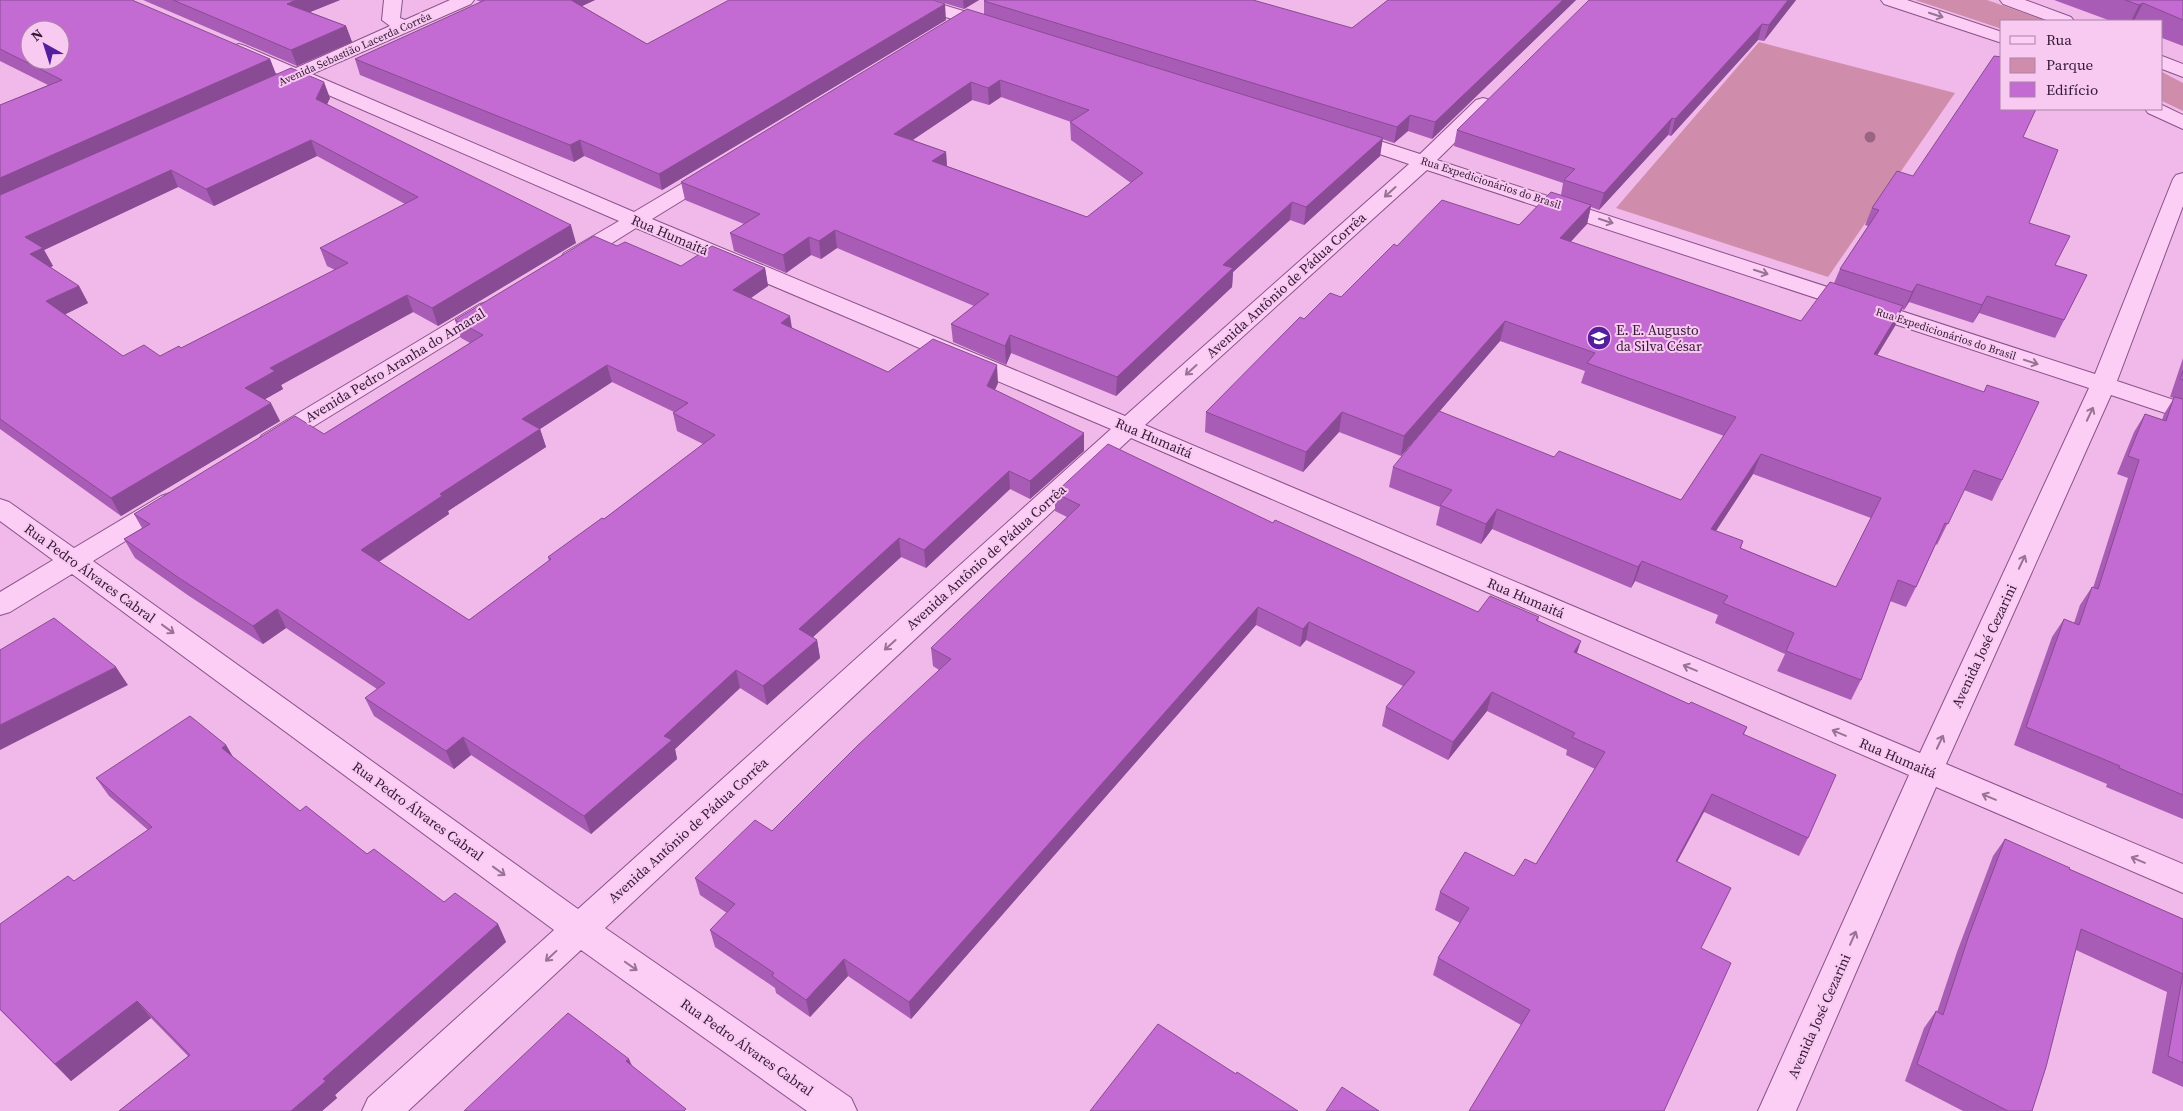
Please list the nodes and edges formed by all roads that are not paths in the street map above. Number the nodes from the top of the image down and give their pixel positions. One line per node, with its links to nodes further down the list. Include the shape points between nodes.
1 (393, 0): 9 (street, via 391,20)
2 (465, 0): 9 (street, Avenida Sebastião Lacerda Corrêa)
3 (910, 0): 7 (street)
4 (1890, 0): 12 (street, one-way to 12)
5 (2009, 0): 8 (street)
6 (988, 4): 7 (street)
7 (966, 18): 10 (street); 11 (street)
8 (2062, 20)
9 (405, 27): 16 (street, Avenida Sebastião Lacerda Corrêa)
10 (1013, 32)
11 (941, 33)
12 (2000, 37)
13 (214, 39): 16 (street, Rua Humaitá)
14 (2163, 62): 15 (street)
15 (2183, 72)
16 (296, 74): 17 (street, Avenida Sebastião Lacerda Corrêa); 25 (street, Rua Humaitá)
17 (269, 87)
18 (1498, 90): 22 (street, Avenida Antônio de Pádua Corrêa)
19 (2157, 110): 20 (street)
20 (2183, 123)
21 (1322, 129): 22 (street, Rua Expedicionários do Brasil)
22 (1424, 161): 28 (street, Rua Expedicionários do Brasil, one-way to 28); 30 (street, Avenida Antônio de Pádua Corrêa, one-way to 30)
23 (729, 163): 25 (street)
24 (2183, 179): 28 (street, Avenida José Cezarini)
25 (635, 220): 26 (street); 30 (street, Rua Humaitá)
26 (550, 272)
27 (508, 298): 31 (street, Avenida Pedro Aranha do Amaral)
28 (2103, 386): 29 (street, Rua Expedicionários do Brasil); 36 (street, Avenida José Cezarini, one-way to 28)
29 (2183, 411)
30 (1128, 427): 36 (street, Rua Humaitá, one-way to 30); 38 (street, Avenida Antônio de Pádua Corrêa, one-way to 38)
31 (252, 452)
32 (184, 494): 34 (street)
33 (0, 508): 34 (street, Rua Pedro Álvares Cabral)
34 (73, 561): 35 (street); 38 (street, Rua Pedro Álvares Cabral, one-way to 38)
35 (0, 605)
36 (1927, 770): 37 (street, Rua Humaitá, one-way to 36); 41 (street, Avenida José Cezarini, one-way to 36)
37 (2183, 879)
38 (579, 929): 39 (street, Avenida Antônio de Pádua Corrêa, one-way to 39); 40 (street, Rua Pedro Álvares Cabral, one-way to 40)
39 (381, 1111)
40 (838, 1111)
41 (1778, 1111)

